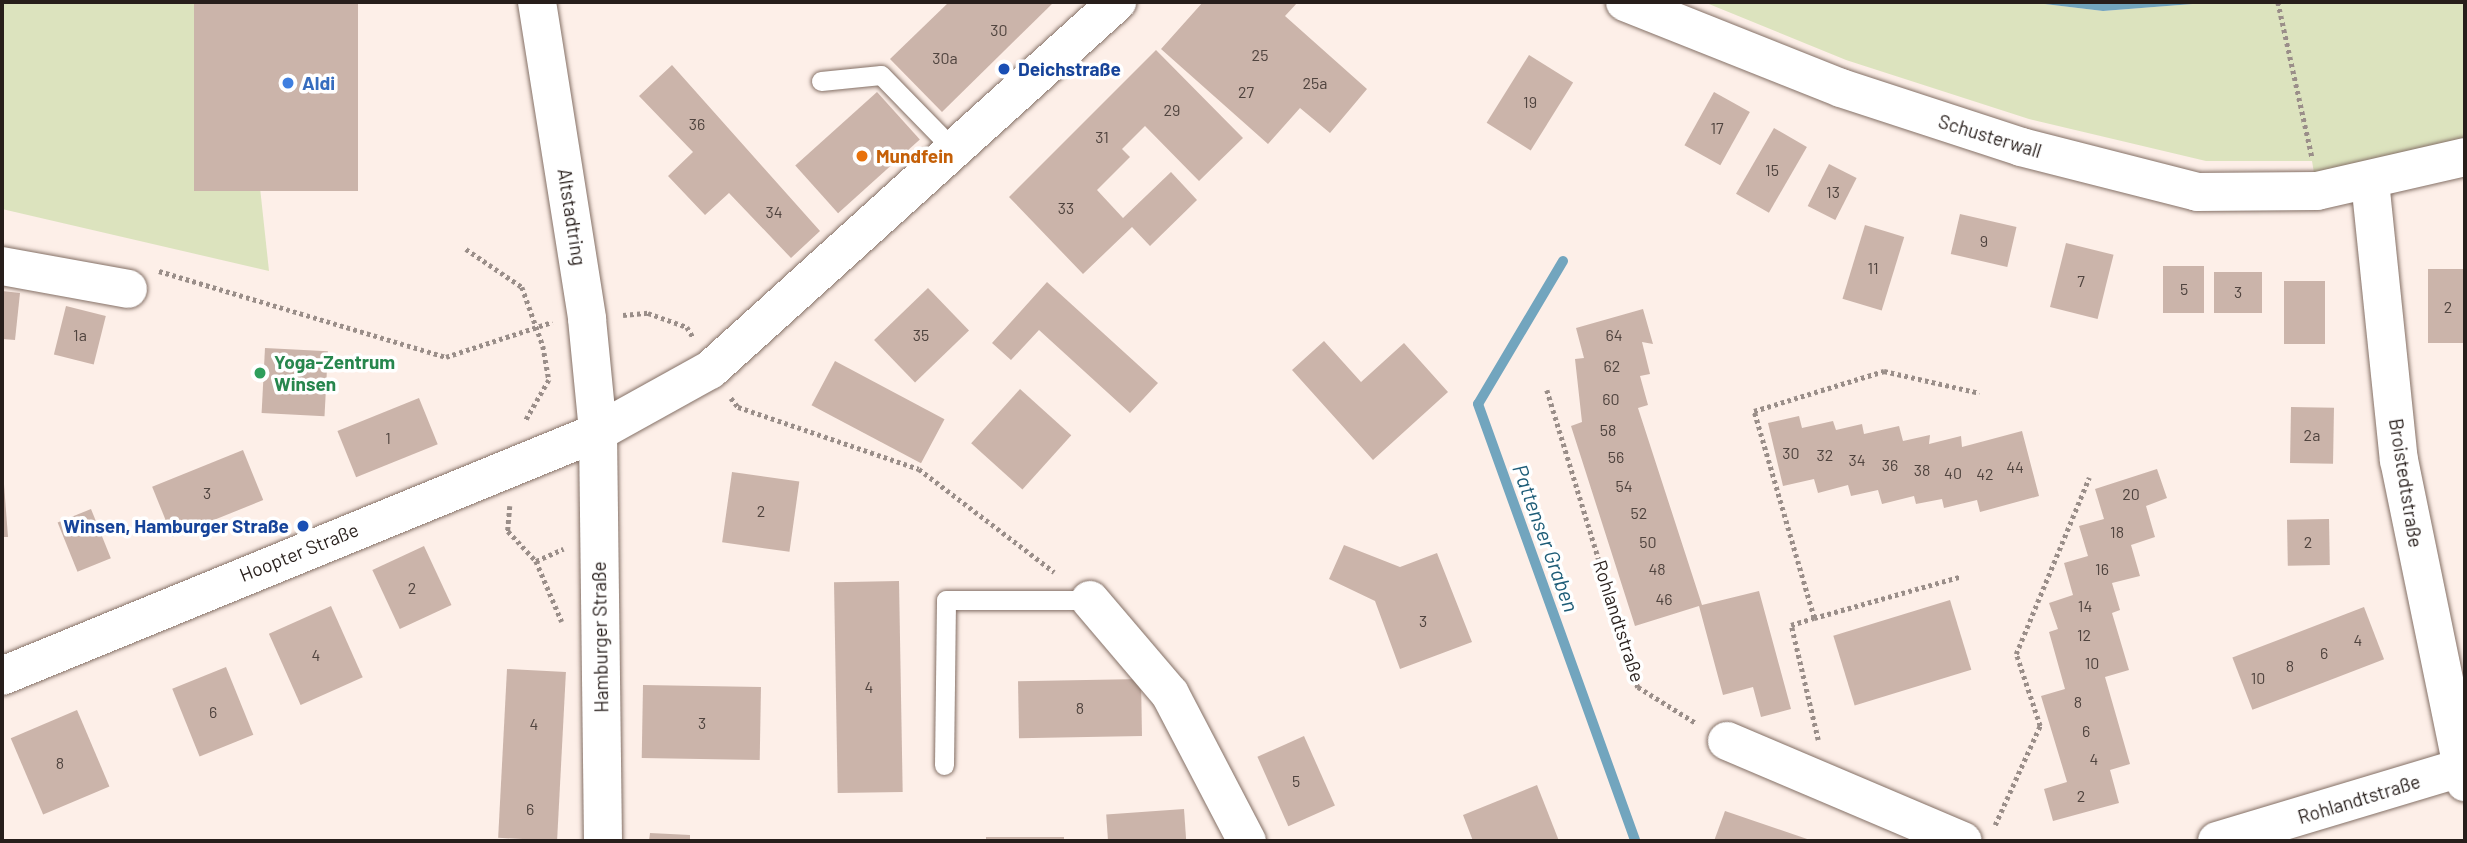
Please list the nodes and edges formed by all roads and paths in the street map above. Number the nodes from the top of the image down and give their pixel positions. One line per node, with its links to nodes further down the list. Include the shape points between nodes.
1 (537, 2): 13 (street, Altstadtring)
2 (1117, 2): 7 (street)
3 (1625, 2): 9 (street, Schusterwall, via 1866,96 2021,147 2197,192 2317,191)
4 (2278, 2): 6 (path)
5 (821, 81): 7 (lane, via 881,75)
6 (2308, 136)
7 (955, 151): 15 (street)
8 (2465, 156): 9 (street, Schusterwall)
9 (2370, 180): 29 (street, Broistedtstraße, via 2399,460)
10 (466, 249): 14 (path, via 522,287)
11 (2, 266): 12 (street)
12 (136, 278): 14 (path, via 446,357)
13 (587, 319): 14 (path); 15 (path, via 648,313 687,327); 19 (street, Altstadtring)
14 (535, 324): 18 (path, via 549,380 540,405)
15 (710, 370): 19 (street); 23 (path, via 738,407 919,469)
16 (1547, 390): 27 (path, Rohlandtstraße, via 1637,687)
17 (1980, 393): 24 (path, via 1884,371 1754,411)
18 (517, 430)
19 (598, 432): 26 (street, Hoopter Straße); 32 (street, Hamburger Straße)
20 (2089, 478): 31 (path, via 2015,654 2040,726)
21 (510, 513): 25 (path, via 508,531 536,561)
22 (1959, 577): 24 (path)
23 (1090, 600): 28 (lane, via 946,600); 33 (street, via 1171,694)
24 (1814, 618): 30 (path, via 1790,625)
25 (565, 628)
26 (2, 676)
27 (1727, 741): 30 (street)
28 (944, 765)
29 (2463, 775): 34 (street, Rohlandtstraße)
30 (1829, 785): 31 (street)
31 (1978, 835)
32 (603, 841)
33 (1247, 841)
34 (2217, 841)

